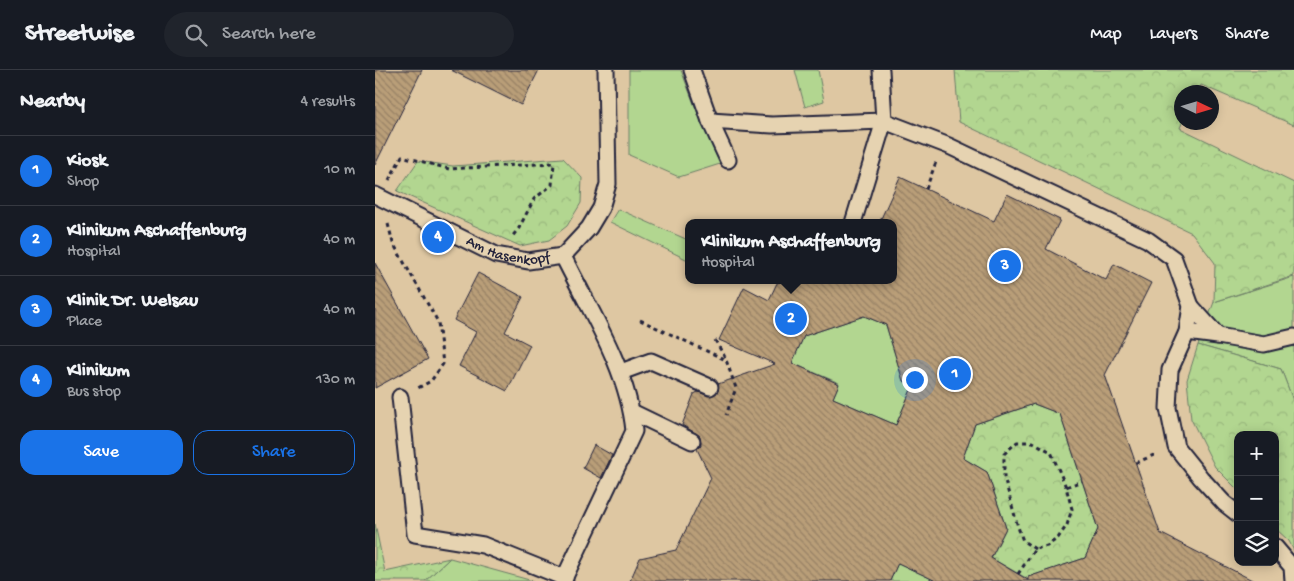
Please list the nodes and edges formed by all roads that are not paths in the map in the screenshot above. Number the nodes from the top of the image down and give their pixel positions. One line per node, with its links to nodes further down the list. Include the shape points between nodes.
1 (606, 70): 9 (lane, via 608,184 601,208 589,228)
2 (691, 70): 5 (lane)
3 (881, 70): 4 (lane)
4 (884, 121): 5 (lane, via 772,125); 8 (lane); 10 (lane, via 943,144 1147,240 1175,259)
5 (710, 122): 6 (lane)
6 (728, 160)
7 (378, 196): 9 (lane, Am Hasenkopf, via 496,256 529,261)
8 (854, 219)
9 (563, 256): 14 (lane)
10 (1191, 306): 11 (lane); 12 (lane)
11 (1187, 332): 12 (lane); 19 (lane, via 1170,370 1168,408 1176,447)
12 (1218, 336): 13 (lane, via 1264,344)
13 (1294, 337)
14 (621, 372): 15 (lane, via 651,361); 17 (lane)
15 (710, 386)
16 (400, 397): 21 (lane, via 415,534 483,545)
17 (632, 412): 18 (lane); 21 (lane, via 634,431)
18 (693, 441)
19 (1234, 511)
20 (1279, 552): 22 (lane, via 1292,567)
21 (564, 579)
22 (1293, 581)

